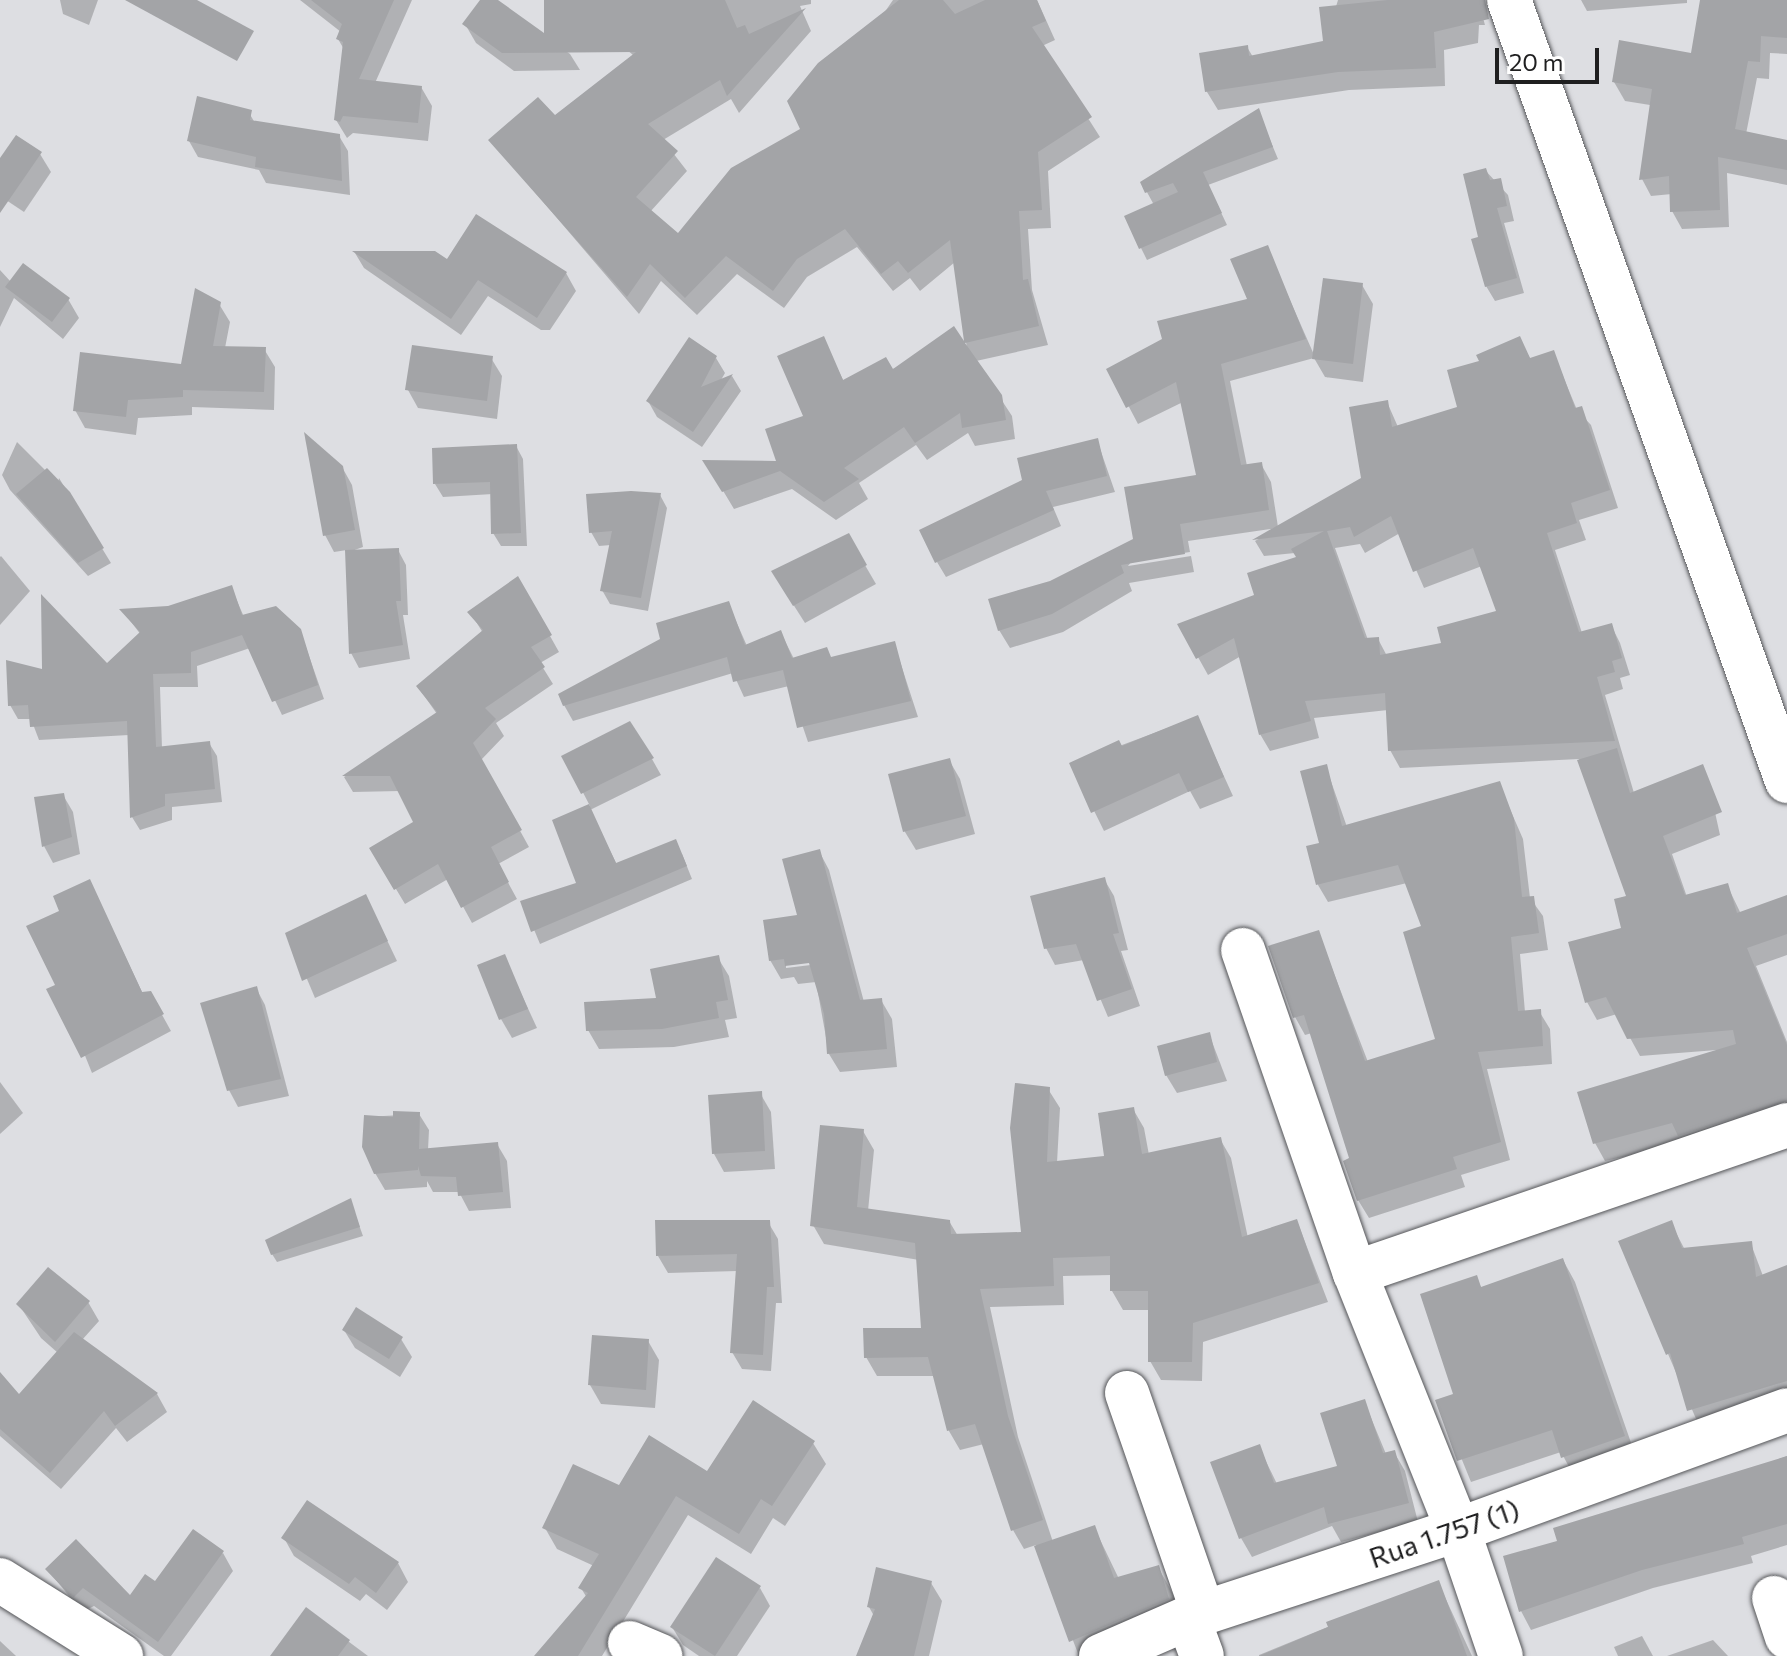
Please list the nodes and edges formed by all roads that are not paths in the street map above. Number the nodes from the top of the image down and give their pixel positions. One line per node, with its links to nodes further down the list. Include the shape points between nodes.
1 (1509, 0): 2 (street)
2 (1787, 781)
3 (1243, 950): 5 (street)
4 (1787, 1125): 5 (street)
5 (1355, 1273): 8 (street)
6 (1127, 1393): 10 (street)
7 (1787, 1410): 8 (street, Rua 1.757 (1))
8 (1458, 1530): 10 (street, Rua 1.757 (1)); 13 (street)
9 (0, 1580): 11 (street)
10 (1198, 1629): 12 (street, Rua 1.757 (1))
11 (121, 1656)
12 (1101, 1656)
13 (1501, 1656)

